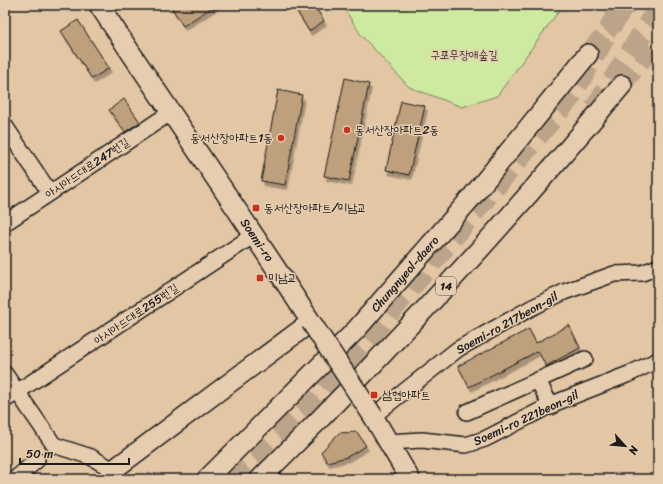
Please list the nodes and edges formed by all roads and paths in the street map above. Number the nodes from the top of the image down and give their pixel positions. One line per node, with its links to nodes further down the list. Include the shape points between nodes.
1 (99, 5): 4 (main road, Soemi-ro)
2 (588, 54): 23 (main road, Chungnyeol-daero, via 472,198 355,331)
3 (622, 85): 24 (main road, 14, via 555,165 453,279)
4 (170, 113): 6 (street, 아시아드대로247번길); 8 (main road, Soemi-ro)
5 (5, 126): 6 (street)
6 (50, 193): 7 (street, 아시아드대로247번길)
7 (5, 223)
8 (254, 235): 10 (main road, Soemi-ro); 15 (street, 아시아드대로255번길)
9 (658, 267): 18 (street, Soemi-ro 217beon-gil, via 642,273 614,274 564,292 531,308 458,349)
10 (311, 322): 18 (main road, Soemi-ro, bridge); 21 (main road)
11 (584, 359): 14 (street)
12 (658, 360): 16 (street, Soemi-ro 221beon-gil)
13 (5, 374): 15 (street)
14 (538, 380): 16 (street); 17 (street)
15 (11, 396): 21 (street, via 54,445 91,458)
16 (551, 406): 19 (street, Soemi-ro 221beon-gil, via 485,439 466,445 422,440)
17 (467, 412)
18 (373, 416): 19 (main road, Soemi-ro)
19 (388, 442): 25 (main road, Soemi-ro)
20 (37, 460): 22 (street)
21 (111, 474)
22 (15, 479)
23 (207, 479)
24 (260, 479)
25 (410, 479)

